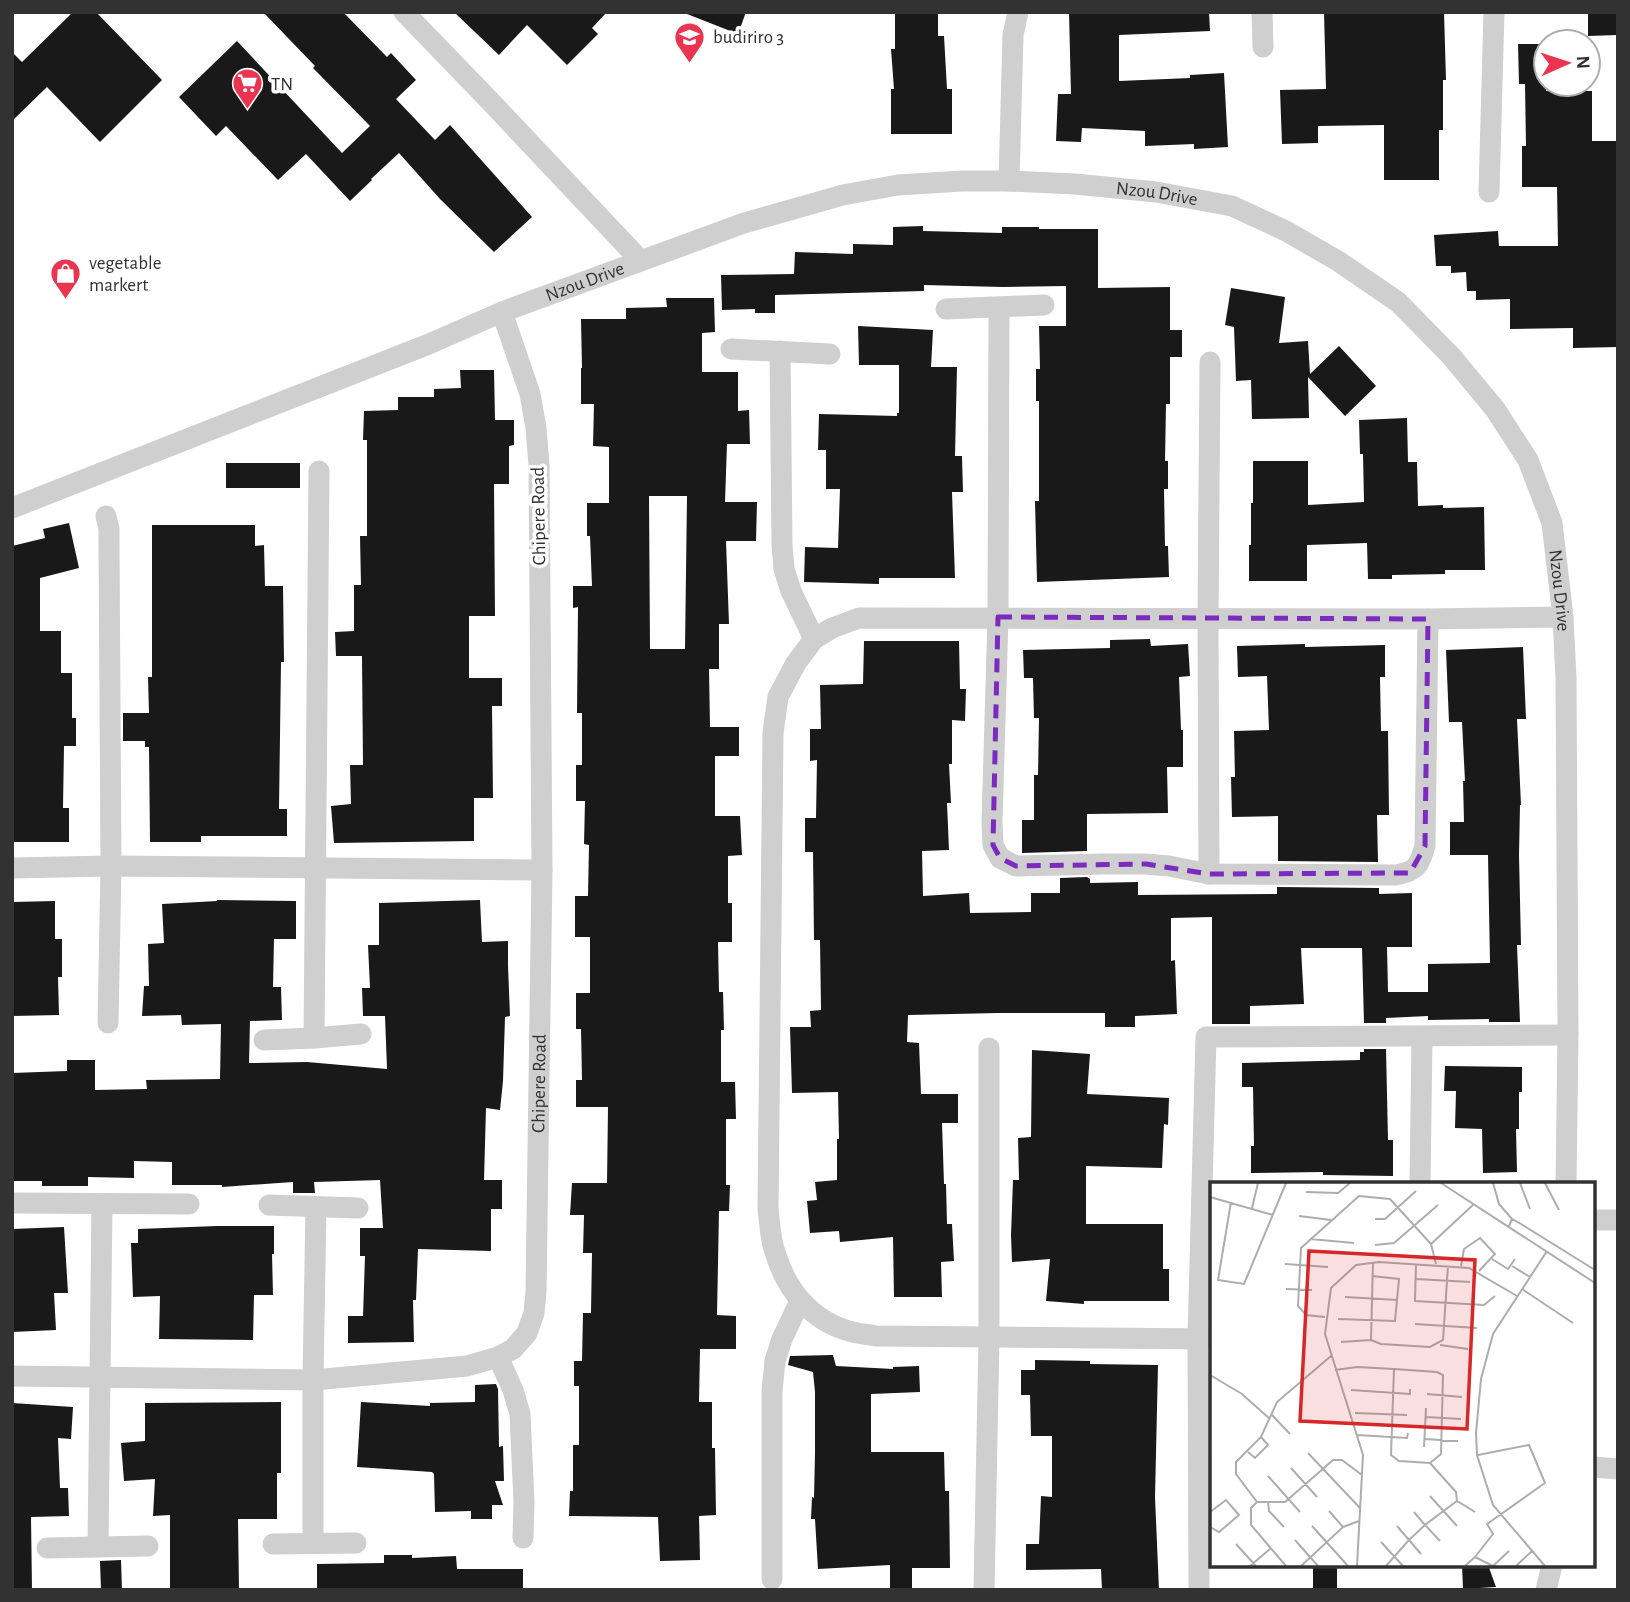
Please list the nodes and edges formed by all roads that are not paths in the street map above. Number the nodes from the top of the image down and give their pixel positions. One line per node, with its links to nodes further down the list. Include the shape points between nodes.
1 (404, 12): 8 (street)
2 (1018, 12): 6 (street, via 1013,34)
3 (1262, 12): 5 (street)
4 (1494, 12): 7 (street)
5 (1262, 47)
6 (1009, 181): 8 (street, Nzou Drive, via 898,185 843,195 744,223); 21 (street, Nzou Drive, via 1156,192 1232,206 1338,261 1398,303 1478,388 1528,460 1552,523)
7 (1489, 192)
8 (640, 260): 12 (street, Nzou Drive)
9 (1044, 304): 10 (street)
10 (999, 308): 11 (street); 20 (street)
11 (946, 309)
12 (502, 312): 18 (street, Nzou Drive); 28 (street, Chipere Road, via 530,394 537,440)
13 (731, 349): 14 (street)
14 (780, 351): 15 (street); 24 (street, via 784,569)
15 (830, 354)
16 (1210, 362): 23 (street)
17 (319, 471): 27 (street)
18 (12, 508)
19 (106, 516): 25 (street)
20 (998, 617): 23 (street); 24 (street, via 859,618); 29 (street, via 992,822 993,845 1000,858 1016,866 1146,864)
21 (1563, 617): 22 (street); 32 (street, Nzou Drive)
22 (1428, 618): 23 (street); 29 (street, via 1425,846 1420,862 1410,873 1396,875)
23 (1208, 619): 29 (street)
24 (814, 639): 47 (street, via 778,697 772,733 768,1209 774,1250 788,1286)
25 (111, 866): 26 (street); 27 (street); 30 (street)
26 (12, 867)
27 (314, 868): 28 (street); 34 (street)
28 (542, 870): 50 (street, Chipere Road, via 535,1302 527,1333)
29 (1209, 874)
30 (108, 1023)
31 (361, 1034): 34 (street)
32 (1568, 1035): 33 (street); 38 (street, Nzou Drive)
33 (1422, 1037): 37 (street); 49 (street, via 1206,1037)
34 (313, 1038): 35 (street)
35 (264, 1040)
36 (989, 1048): 48 (street)
37 (1420, 1182)
38 (1566, 1182)
39 (12, 1203): 40 (street)
40 (102, 1204): 41 (street); 52 (street)
41 (189, 1204)
42 (269, 1205): 43 (street)
43 (316, 1208): 44 (street); 53 (street)
44 (358, 1208)
45 (1595, 1220): 46 (street)
46 (1618, 1220)
47 (800, 1301): 48 (street, via 820,1318 849,1331 876,1336); 64 (street, via 782,1339 772,1391)
48 (989, 1338): 49 (street); 65 (street)
49 (1205, 1339): 66 (street)
50 (498, 1357): 53 (street, Chipere Road, via 467,1366); 56 (street, via 520,1414)
51 (12, 1376): 52 (street, Chipere Road)
52 (101, 1377): 53 (street, Chipere Road); 60 (street)
53 (313, 1380): 57 (street)
54 (1595, 1467): 55 (street)
55 (1618, 1469)
56 (523, 1538)
57 (313, 1543): 58 (street); 59 (street)
58 (356, 1543)
59 (274, 1544)
60 (98, 1546): 61 (street); 62 (street)
61 (148, 1546)
62 (47, 1548)
63 (1552, 1567): 67 (street)
64 (772, 1579)
65 (985, 1590)
66 (1199, 1590)
67 (1546, 1590)

